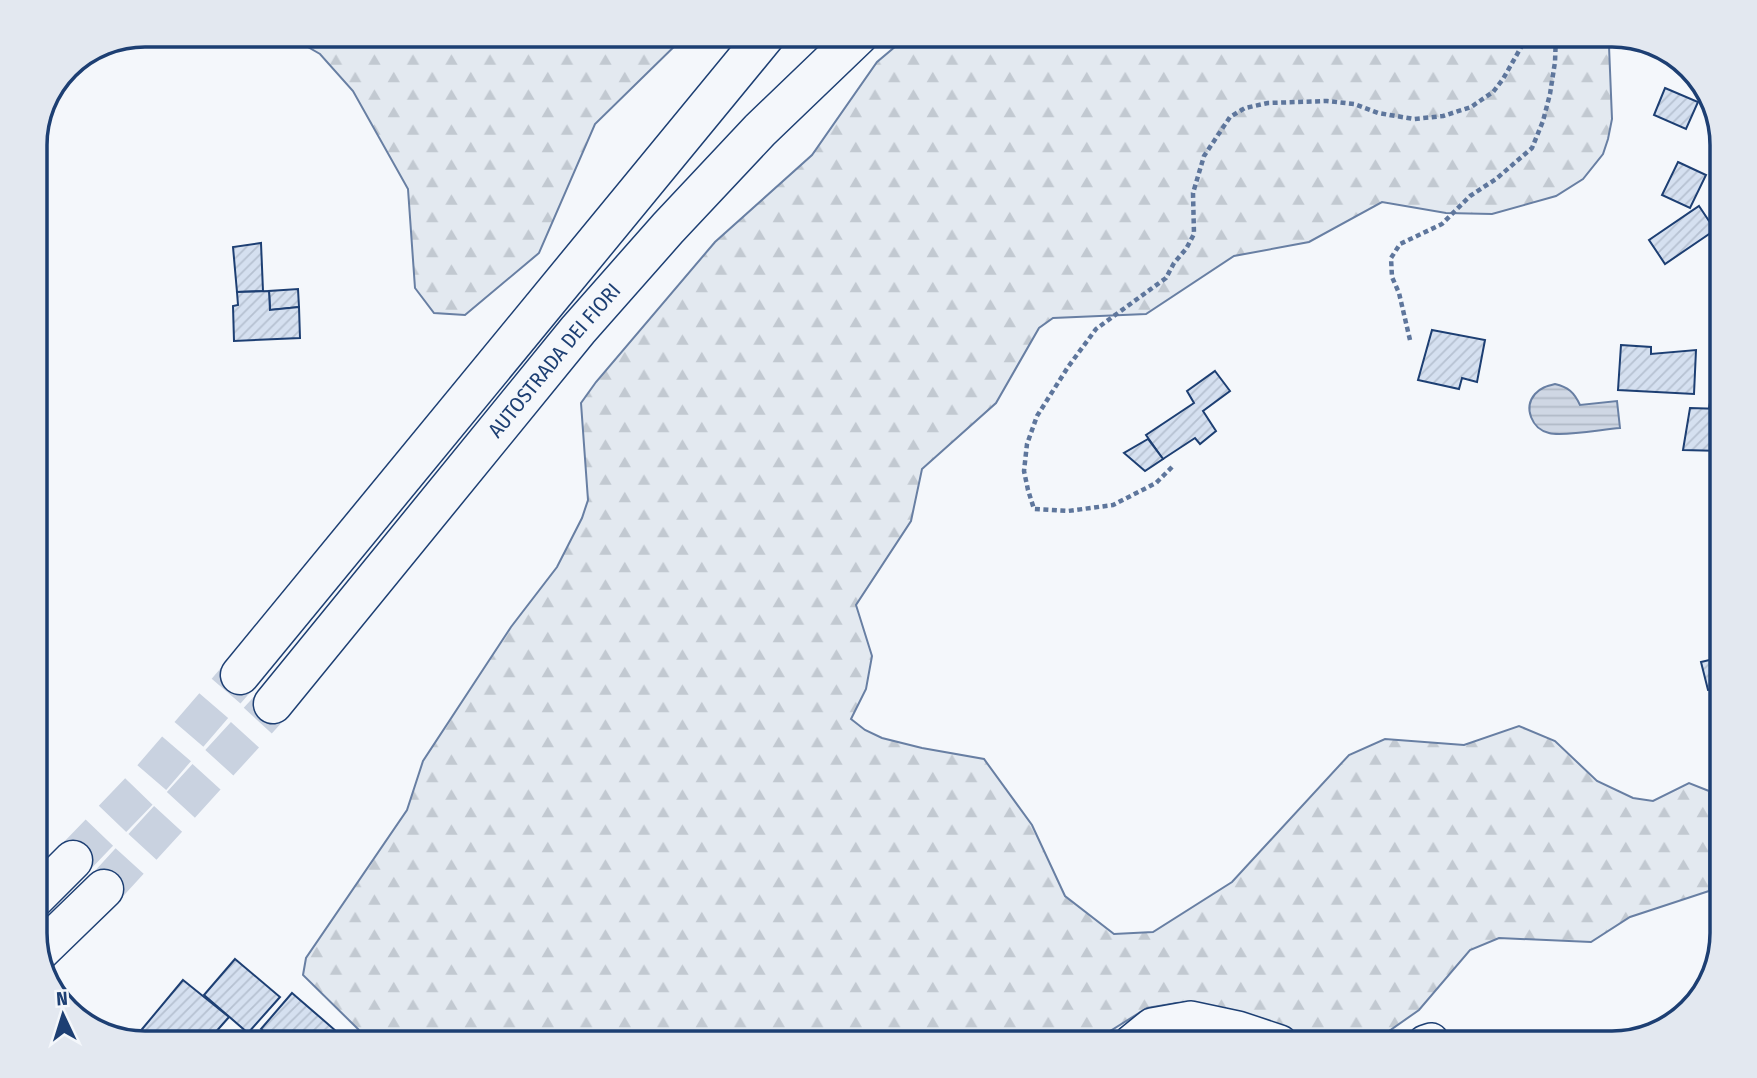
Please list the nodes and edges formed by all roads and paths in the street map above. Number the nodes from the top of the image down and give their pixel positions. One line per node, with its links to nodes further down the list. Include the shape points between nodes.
1 (756, 47): 7 (highway, AUTOSTRADA DEI FIORI)
2 (846, 47): 8 (highway, AUTOSTRADA DEI FIORI, via 760,130 587,320)
3 (1521, 47): 6 (path, via 1493,92 1471,107 1443,116 1414,120 1327,101 1268,103 1230,117 1205,156 1193,193 1194,234 1186,249 1166,278 1096,330 1068,367 1037,416 1024,471 1034,509 1068,511 1113,505 1156,484)
4 (1556, 47): 5 (path, via 1550,94 1532,148 1441,224 1400,244 1391,258)
5 (1410, 340)
6 (1172, 467)
7 (240, 675)
8 (273, 704)
9 (73, 860): 10 (highway)
10 (47, 886)
11 (104, 889): 12 (highway)
12 (48, 943)
13 (1146, 1031): 14 (lane, via 1191,1019)
14 (1244, 1031)

